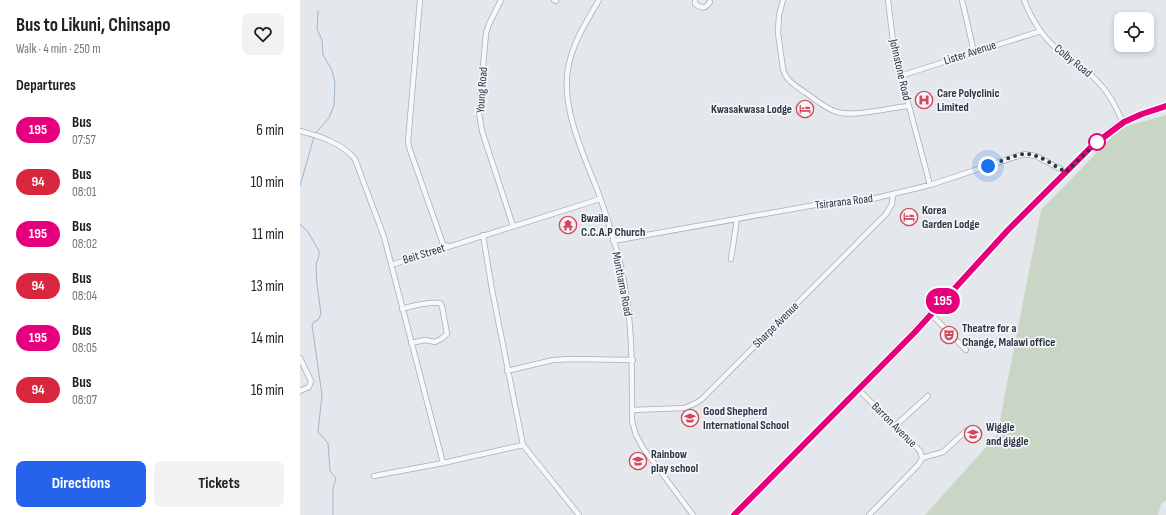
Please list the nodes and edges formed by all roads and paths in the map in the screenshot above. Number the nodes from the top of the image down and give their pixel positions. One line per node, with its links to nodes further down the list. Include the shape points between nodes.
1 (420, 0): 25 (street, via 408,142 443,244)
2 (501, 0): 22 (street, Young Road, via 486,33 480,116 482,131)
3 (598, 0): 20 (street, Munthama Road, via 573,49 567,86 568,103)
4 (695, 0): 9 (street, via 696,5 704,8)
5 (784, 0): 13 (street, via 779,15 778,34 784,74 790,82 826,107 842,113)
6 (888, 0): 12 (street, Johnstone Road)
7 (962, 0): 11 (street)
8 (1024, 0): 10 (street, Colby Road)
9 (710, 2)
10 (1041, 31): 11 (street, Lister Avenue); 15 (street, Colby Road, via 1055,47 1099,82)
11 (974, 52): 12 (street, Lister Avenue)
12 (900, 76): 13 (street, Johnstone Road)
13 (908, 106): 18 (street, Johnstone Road)
14 (1166, 106): 15 (main road)
15 (1124, 122): 17 (main road, via 1103,137)
16 (300, 131): 27 (street, Beit Street, via 334,143 355,159 384,237)
17 (1066, 172): 18 (street, Tsirarana Road, via 1036,156 1024,154); 29 (main road, via 1008,230)
18 (930, 185): 19 (street, Tsirarana Road)
19 (893, 194): 21 (street, Tsirarana Road, via 864,201 822,204); 38 (street, Sharpe Avenue, via 892,204 886,214 702,399 685,408)
20 (600, 199): 22 (street, Beit Street); 24 (street, Munthama Road)
21 (737, 219): 24 (street, Tsirarana Road); 26 (street)
22 (513, 226): 23 (street, Beit Street)
23 (483, 235): 25 (street, Beit Street); 34 (street)
24 (613, 241): 33 (street, Munthama Road, via 626,291)
25 (448, 246): 27 (street, Beit Street)
26 (731, 259)
27 (391, 265): 28 (street)
28 (402, 309): 30 (street); 30 (street, via 433,302 442,306 447,334 435,342 425,340)
29 (931, 314): 31 (street); 35 (main road)
30 (411, 343): 43 (street)
31 (966, 350)
32 (300, 358): 36 (street, via 311,381 309,387)
33 (632, 360): 34 (street, via 553,360); 38 (street, Munthama Road)
34 (507, 371): 41 (street)
35 (858, 389): 39 (street, Barron Avenue); 47 (main road)
36 (300, 390)
37 (928, 396): 39 (street)
38 (632, 410): 46 (street, Munthama Road, via 634,428 640,443)
39 (895, 426): 42 (street, Barron Avenue, via 920,451)
40 (967, 430): 42 (street, via 943,452)
41 (523, 445): 43 (street); 45 (street)
42 (922, 458): 48 (street, Barron Avenue, via 920,464)
43 (443, 463): 44 (street)
44 (374, 476)
45 (579, 515)
46 (693, 515)
47 (734, 515)
48 (869, 515)

